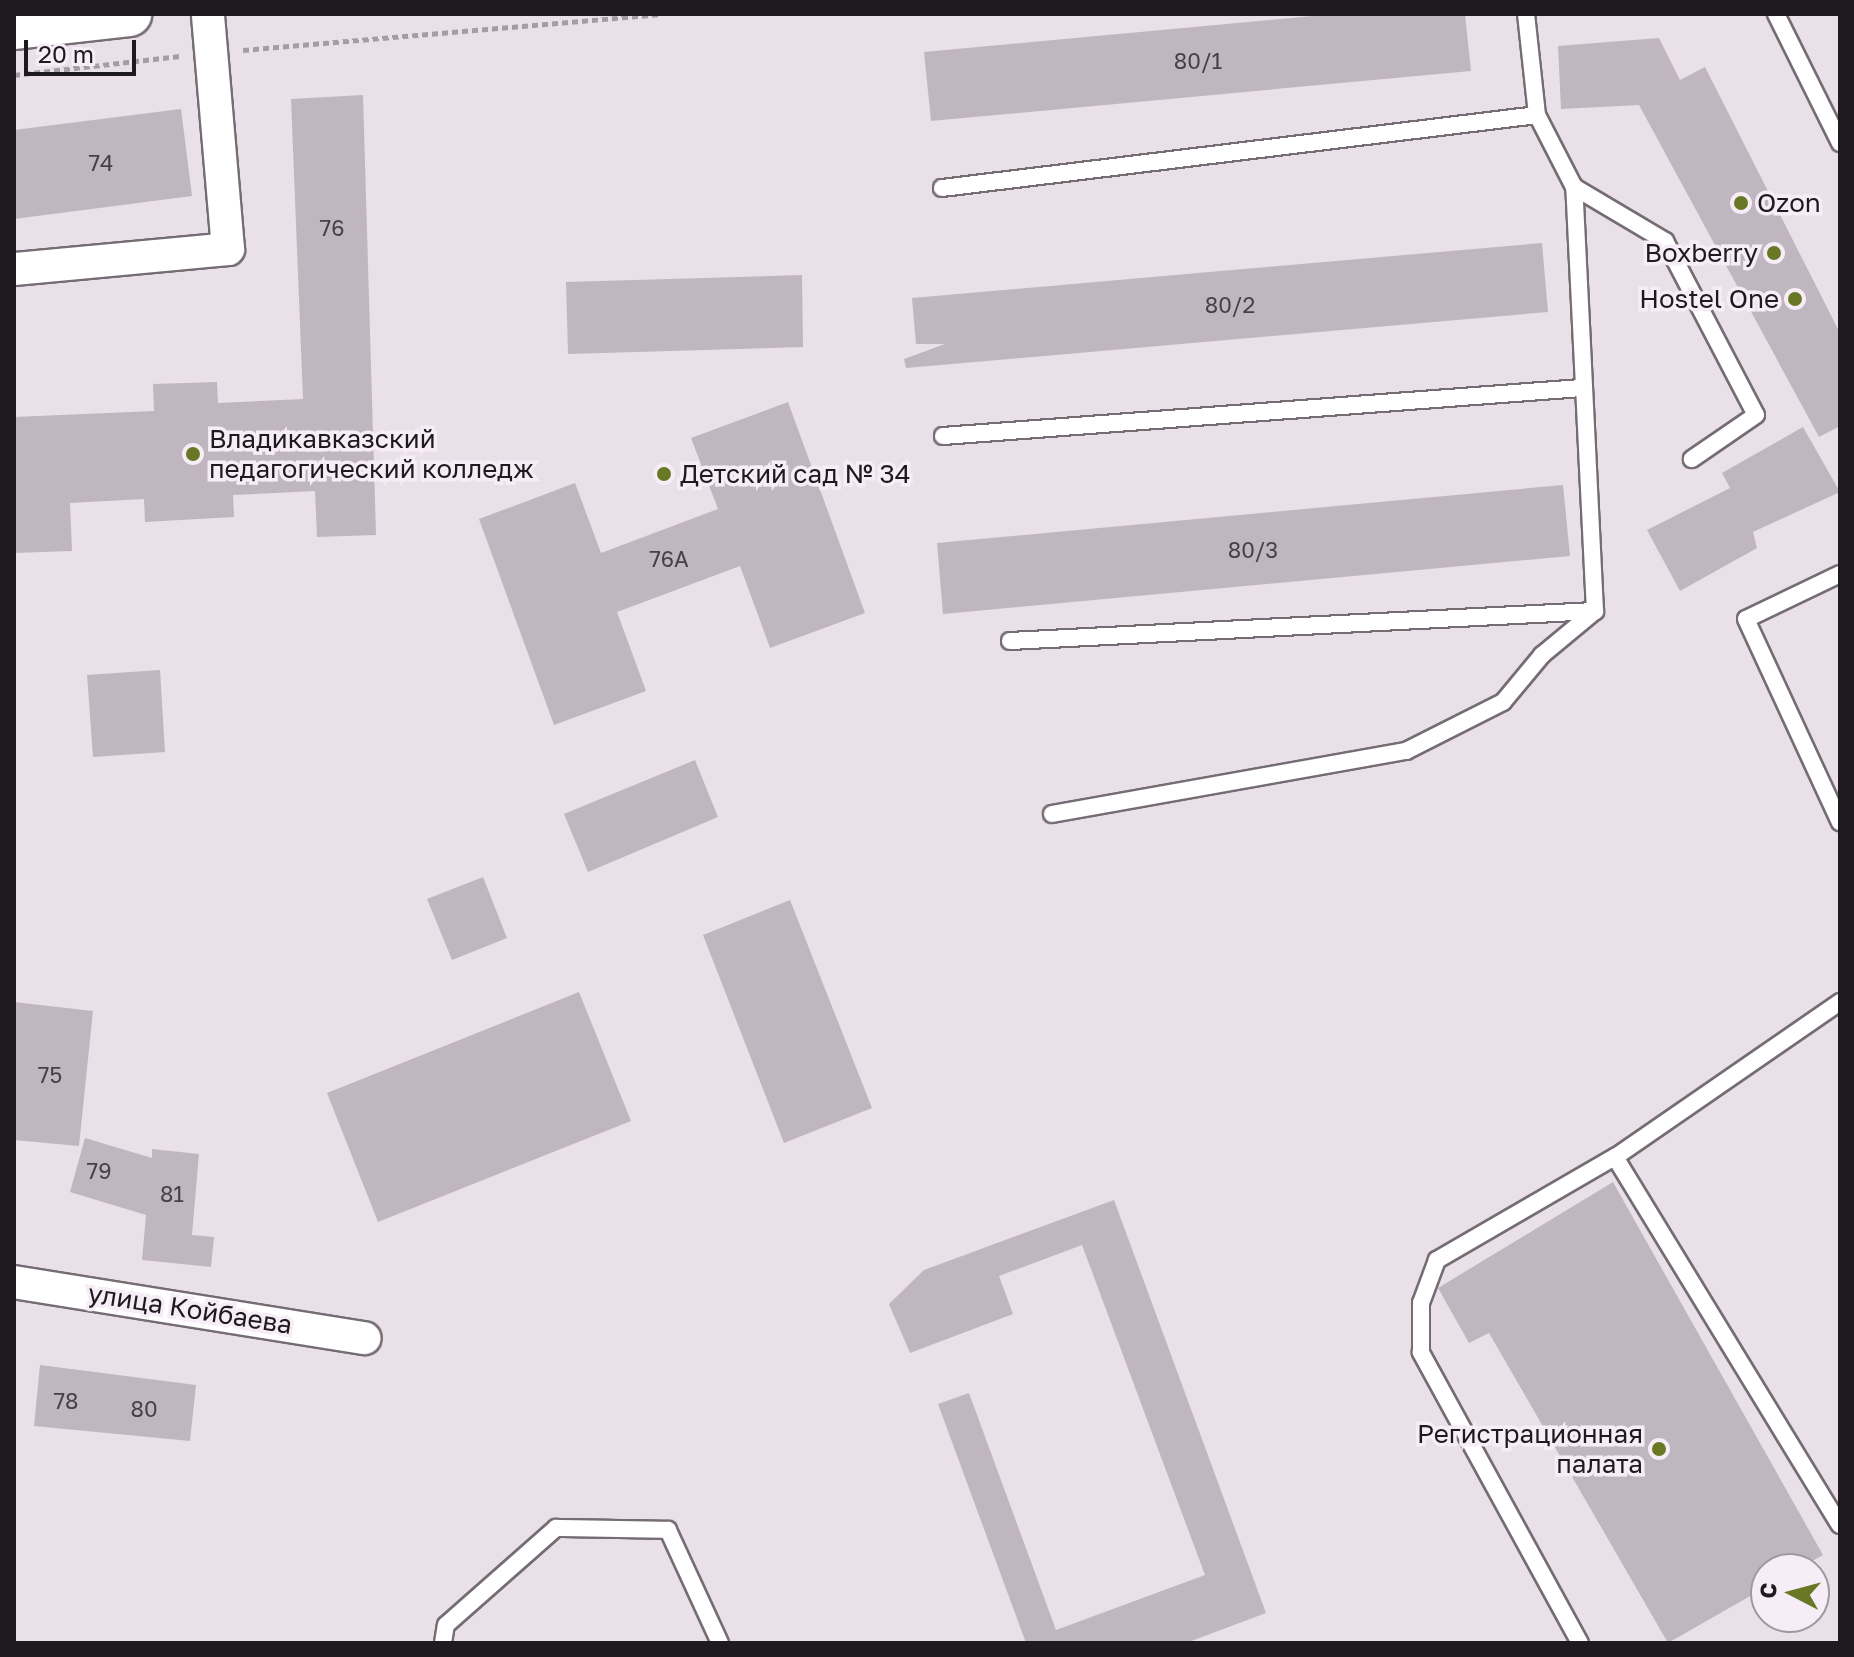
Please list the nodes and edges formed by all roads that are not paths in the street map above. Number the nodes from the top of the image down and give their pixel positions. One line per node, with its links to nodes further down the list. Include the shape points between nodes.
1 (129, 14): 5 (street)
2 (208, 14): 10 (street, via 228,249)
3 (1526, 14): 6 (lane)
4 (1776, 14): 7 (lane)
5 (14, 27)
6 (1537, 115): 8 (lane); 9 (lane)
7 (1840, 143)
8 (1574, 187): 11 (lane); 13 (lane, via 1665,241 1756,415)
9 (942, 188)
10 (14, 269)
11 (1582, 388): 12 (lane); 15 (lane)
12 (943, 436)
13 (1692, 459)
14 (1840, 574): 18 (lane, via 1746,619)
15 (1595, 611): 16 (lane); 17 (lane, via 1542,655 1503,702 1406,751)
16 (1010, 641)
17 (1052, 814)
18 (1840, 822)
19 (1840, 1002): 20 (lane)
20 (1615, 1157): 23 (lane); 26 (lane, via 1437,1260 1421,1303 1421,1352)
21 (14, 1282): 22 (street, улица Койбаева)
22 (365, 1338)
23 (1840, 1525)
24 (443, 1643): 25 (lane, via 446,1625 556,1528 668,1530)
25 (720, 1643)
26 (1580, 1643)

